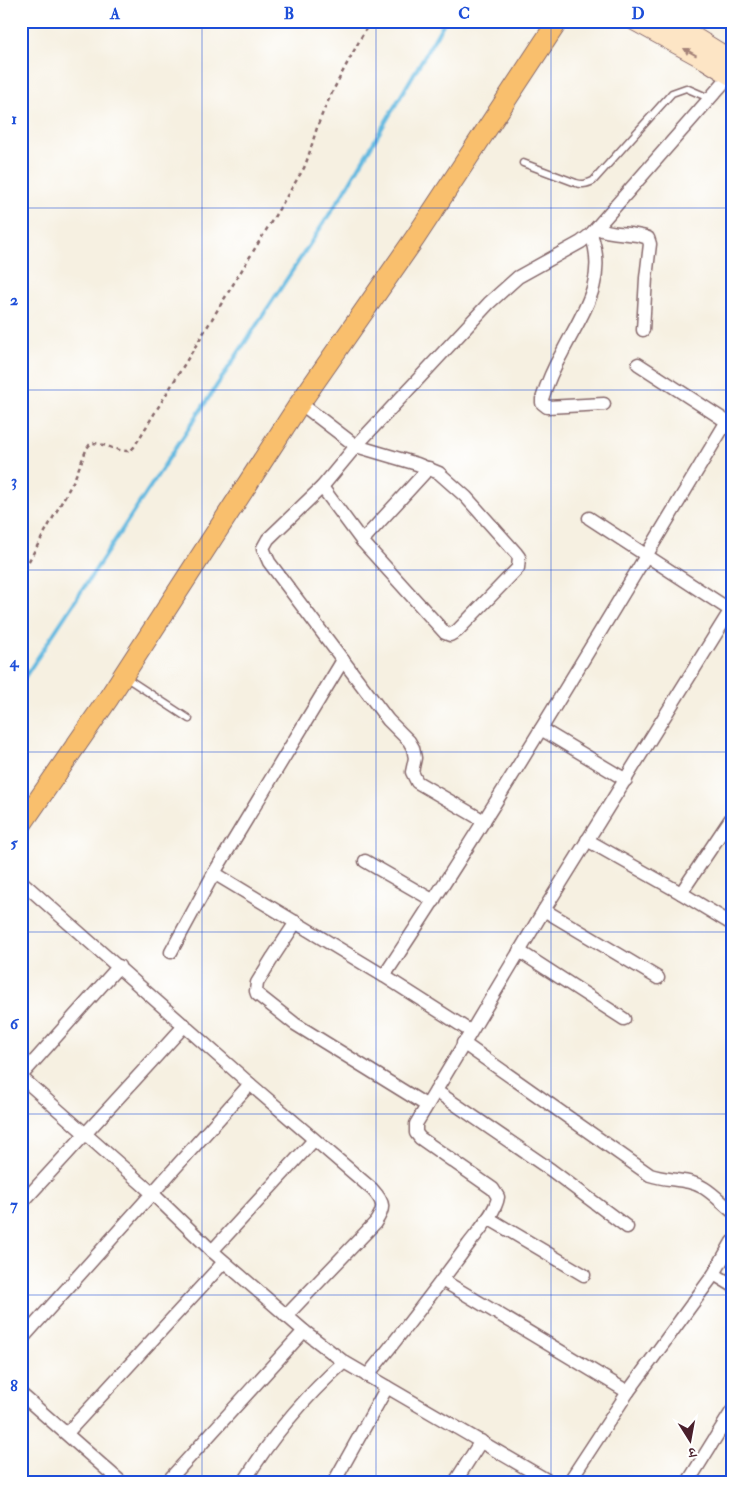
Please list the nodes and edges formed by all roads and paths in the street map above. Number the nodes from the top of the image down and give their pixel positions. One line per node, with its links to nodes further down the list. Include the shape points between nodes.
1 (370, 21): 20 (path, via 321,116 304,168 134,447 126,451 105,444 90,444 74,480)
2 (558, 21): 11 (main road, via 415,238)
3 (634, 21): 5 (main road, one-way to 3)
4 (669, 21): 5 (main road)
5 (731, 71): 6 (street)
6 (709, 98): 7 (lane, via 686,88 672,93 588,183 582,184); 8 (street)
7 (523, 163)
8 (594, 231): 9 (street, via 648,238); 12 (street, via 593,290 561,354 542,403 547,407); 14 (street, via 582,242 518,277 489,303)
9 (643, 330)
10 (638, 364): 13 (street)
11 (300, 403): 14 (street); 23 (main road)
12 (604, 404)
13 (729, 423): 19 (street)
14 (356, 446): 15 (street); 16 (street)
15 (430, 468): 18 (street); 18 (street, via 466,496 516,553 520,563 514,574 450,635 441,630)
16 (322, 487): 18 (street); 22 (street, via 268,539 264,548 269,562)
17 (589, 518): 19 (street)
18 (362, 541)
19 (646, 555): 21 (street); 25 (street)
20 (21, 575)
21 (731, 609): 26 (street)
22 (343, 660): 28 (street, via 388,720 409,741 415,758 412,772 417,782); 32 (street)
23 (123, 676): 24 (lane); 29 (main road)
24 (189, 718)
25 (541, 729): 26 (street); 28 (street)
26 (626, 780): 30 (street)
27 (732, 817): 34 (street)
28 (484, 821): 35 (street)
29 (21, 825)
30 (587, 840): 34 (street); 36 (street)
31 (365, 861): 35 (street)
32 (214, 873): 37 (street); 40 (street)
33 (21, 881): 41 (street)
34 (681, 893): 38 (street)
35 (434, 900): 42 (street)
36 (544, 910): 39 (street); 43 (street)
37 (296, 922): 42 (street); 51 (street, via 257,983 258,994 295,1024)
38 (732, 924)
39 (519, 950): 44 (street); 46 (street)
40 (171, 952)
41 (118, 966): 45 (street); 48 (street)
42 (384, 976): 46 (street)
43 (658, 978)
44 (624, 1019)
45 (185, 1025): 49 (street); 52 (street)
46 (470, 1031): 47 (street)
47 (463, 1042): 50 (street); 56 (street, via 650,1175 704,1188)
48 (21, 1076): 52 (street)
49 (250, 1084): 53 (street); 54 (street)
50 (436, 1091): 51 (street); 58 (street)
51 (426, 1105): 57 (street, via 416,1124 416,1133 497,1193 498,1202)
52 (86, 1134): 54 (street); 55 (street)
53 (314, 1140): 60 (street); 66 (street, via 372,1189 383,1204 375,1223)
54 (152, 1193): 60 (street); 68 (street)
55 (21, 1204)
56 (732, 1212)
57 (488, 1218): 63 (street); 64 (street)
58 (627, 1227)
59 (732, 1242): 62 (street)
60 (212, 1251): 61 (street)
61 (224, 1262): 66 (street); 75 (street)
62 (714, 1274): 65 (street); 72 (street)
63 (584, 1275)
64 (442, 1280): 70 (street); 72 (street)
65 (732, 1285)
66 (286, 1316): 67 (street)
67 (304, 1331): 69 (street); 78 (street)
68 (21, 1340)
69 (344, 1362): 70 (street); 79 (street, via 314,1389)
70 (368, 1376): 71 (street)
71 (387, 1387): 76 (street); 80 (street)
72 (628, 1392): 83 (street)
73 (21, 1394): 75 (street)
74 (732, 1411): 84 (street)
75 (67, 1434): 77 (street)
76 (481, 1441): 81 (street); 82 (street)
77 (121, 1482)
78 (167, 1482)
79 (244, 1482)
80 (334, 1482)
81 (455, 1482)
82 (550, 1482)
83 (569, 1482)
84 (688, 1482)

